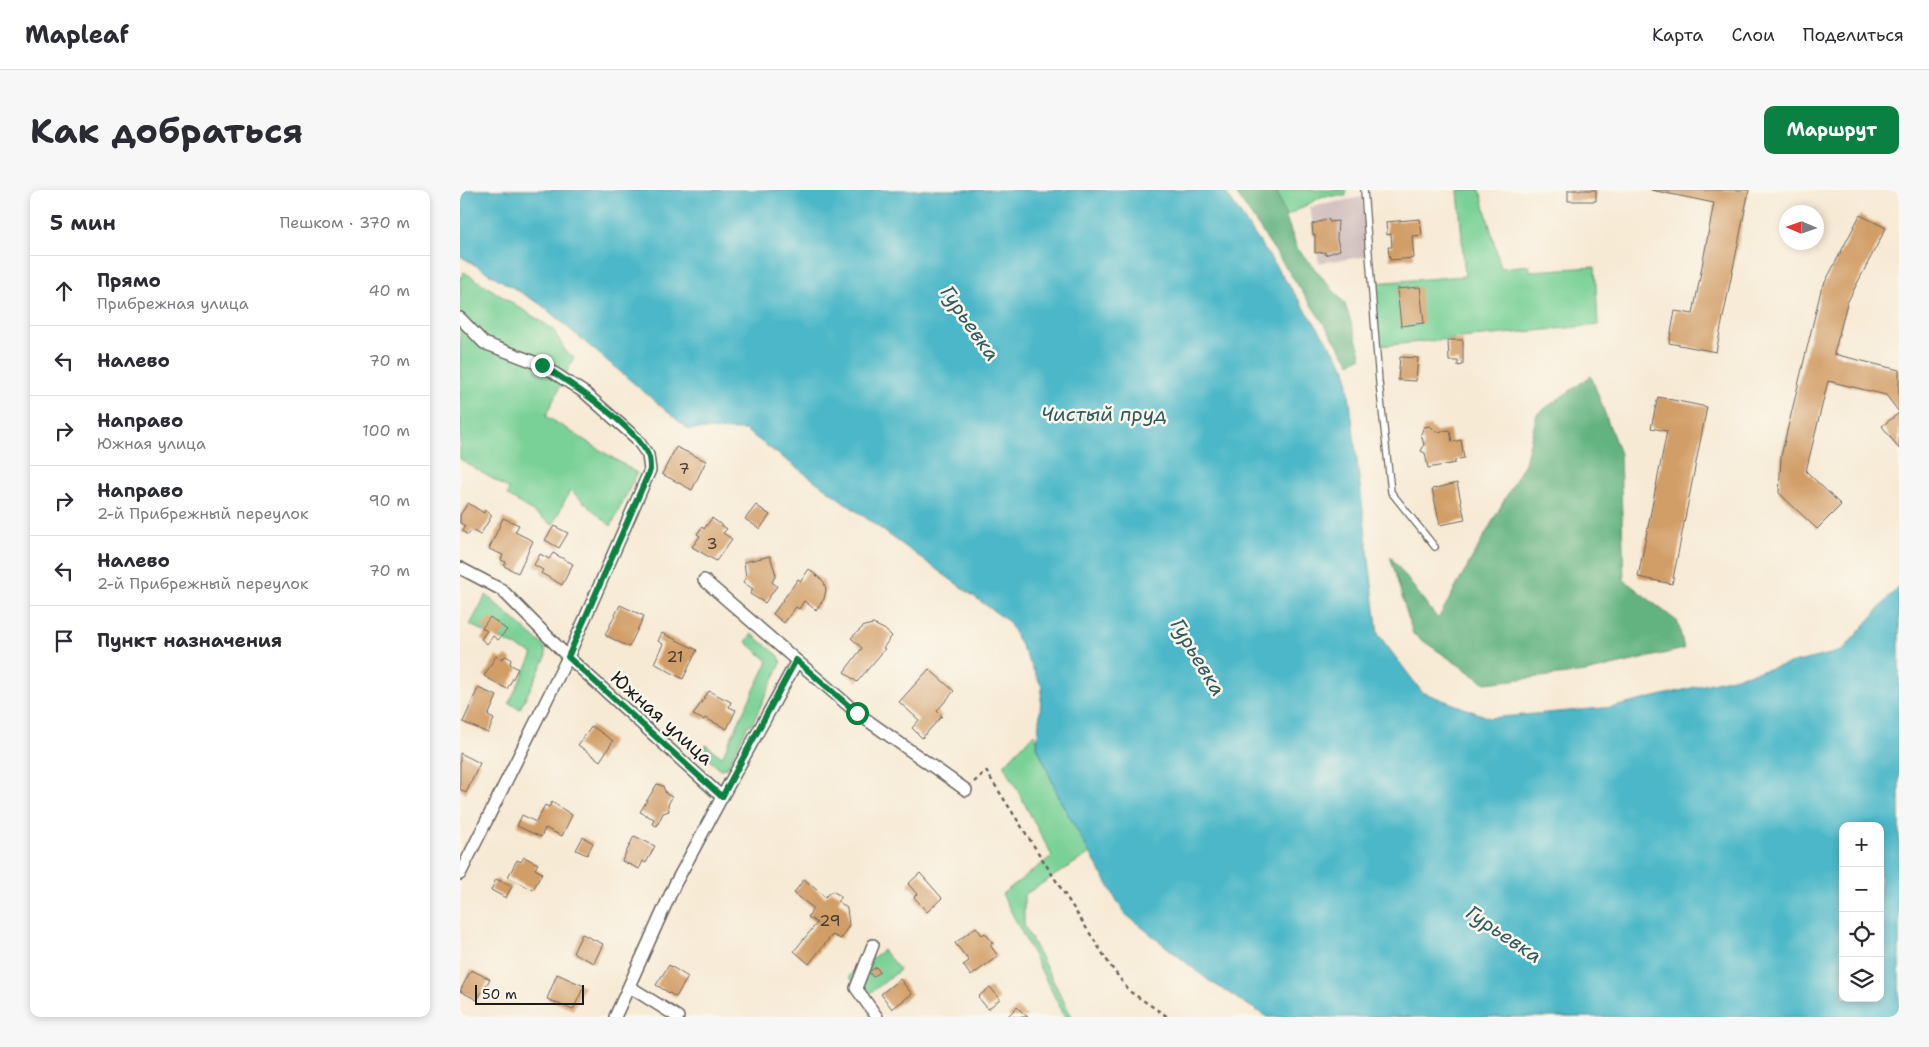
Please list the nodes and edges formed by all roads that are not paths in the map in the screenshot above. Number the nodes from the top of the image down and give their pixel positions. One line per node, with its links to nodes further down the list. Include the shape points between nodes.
1 (1364, 190): 3 (lane, via 1391,492)
2 (460, 318): 6 (street, via 484,343 542,365 586,393 636,438 648,455 650,470)
3 (1435, 547)
4 (460, 568): 6 (street, Южная улица, via 502,590)
5 (704, 580): 7 (street)
6 (568, 657): 9 (street, Южная улица); 10 (street)
7 (796, 660): 8 (street, via 857,713); 9 (street)
8 (966, 790)
9 (722, 797): 12 (street, via 675,884)
10 (460, 874)
11 (873, 944): 15 (street, via 856,988)
12 (630, 987): 13 (street); 14 (street)
13 (615, 1017)
14 (678, 1017)
15 (877, 1017)

